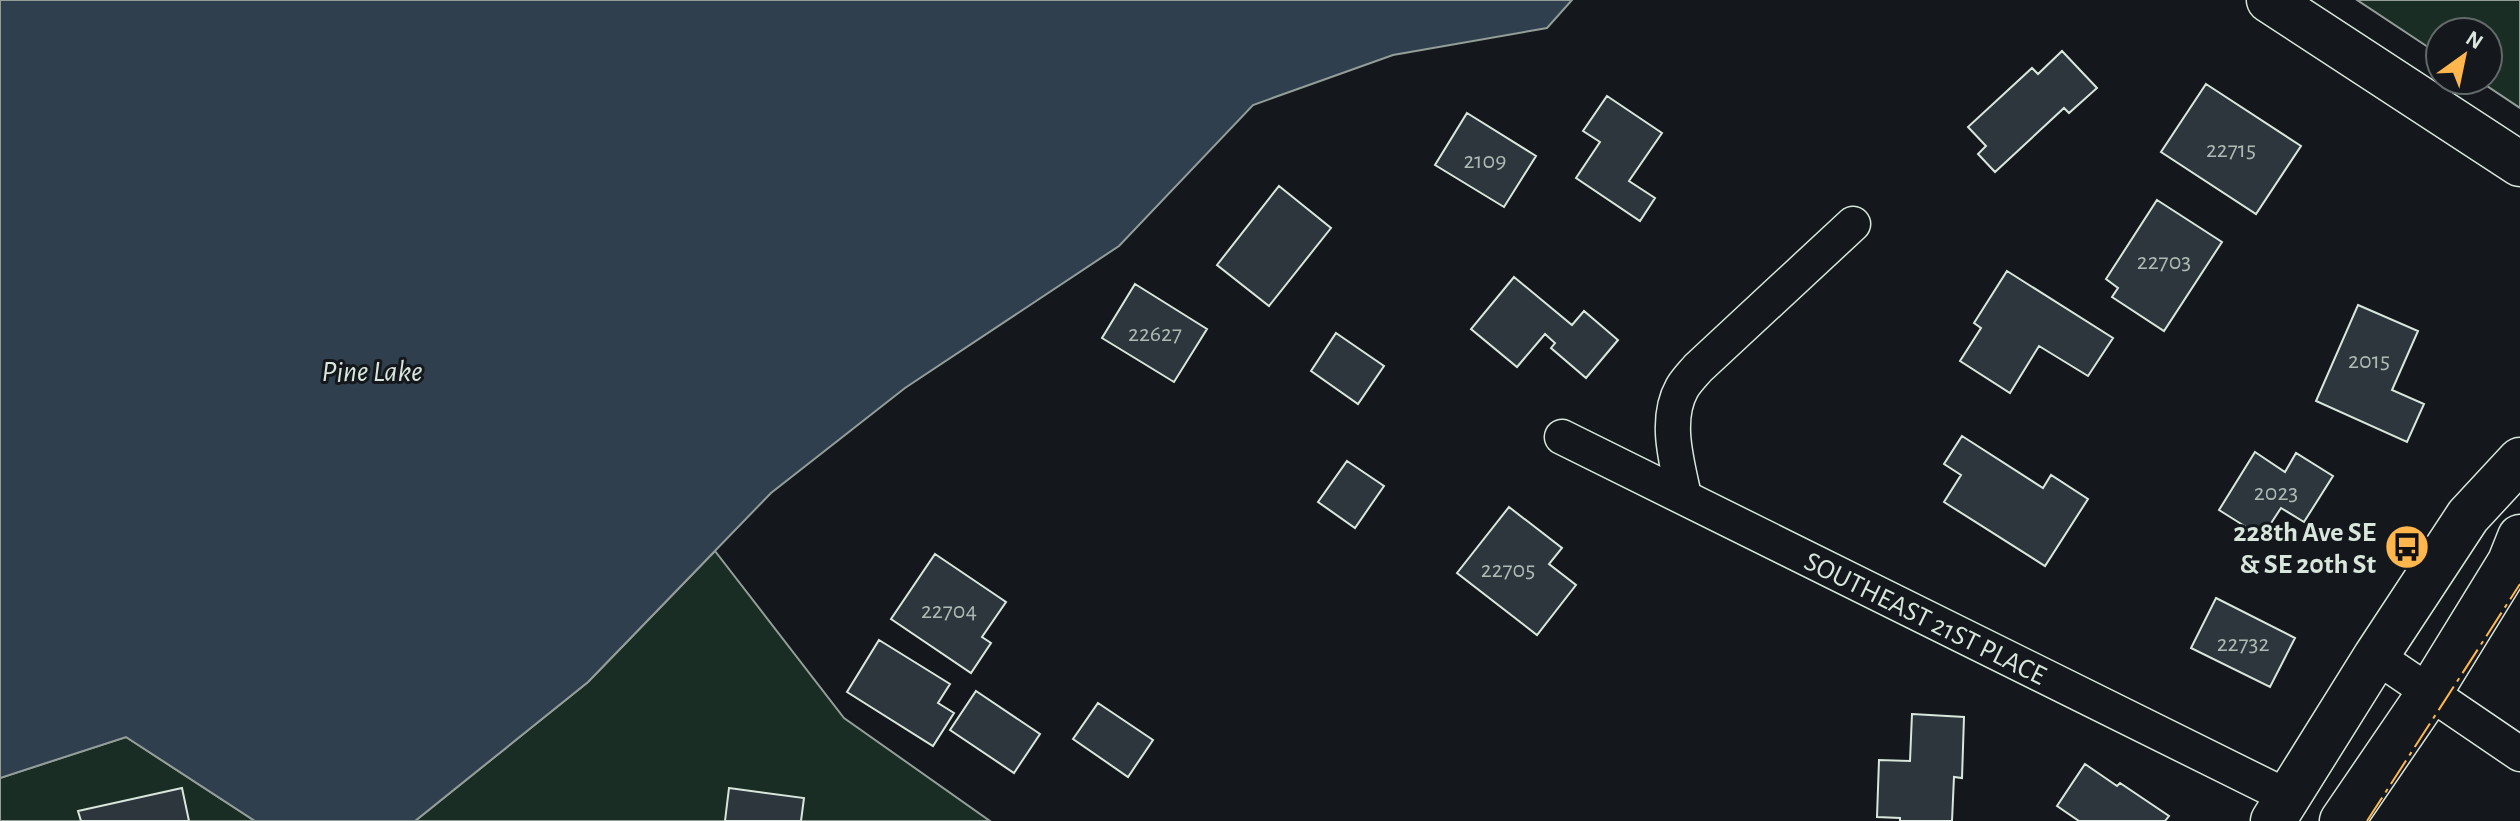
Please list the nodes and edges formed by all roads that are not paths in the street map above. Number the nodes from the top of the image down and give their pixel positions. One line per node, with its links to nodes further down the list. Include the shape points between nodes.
1 (2269, 0): 2 (main road)
2 (2520, 164)
3 (1853, 224): 6 (street, via 1681,389 1674,411 1674,446)
4 (1562, 437): 6 (street, SOUTHEAST 21ST PLACE)
5 (2520, 460): 8 (main road, via 2468,516)
6 (1684, 496): 11 (street, SOUTHEAST 21ST PLACE)
7 (2520, 537): 9 (main road)
8 (2376, 656): 9 (street); 11 (main road)
9 (2430, 692): 10 (street); 12 (main road)
10 (2520, 754)
11 (2281, 809)
12 (2342, 821)

